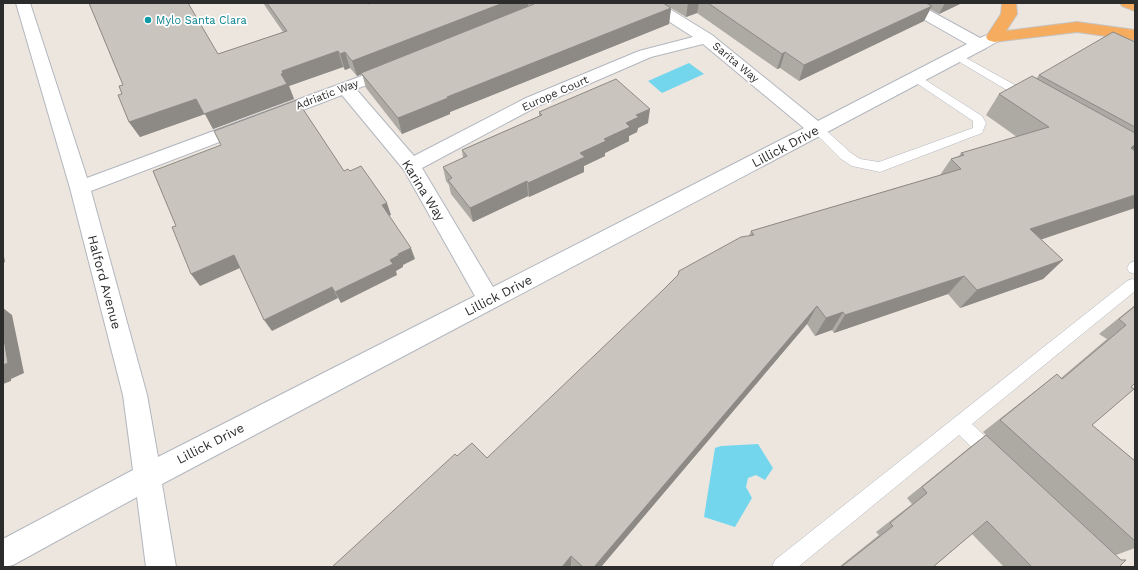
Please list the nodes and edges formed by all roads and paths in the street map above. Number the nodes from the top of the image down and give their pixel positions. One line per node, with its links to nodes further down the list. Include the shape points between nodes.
1 (23, 3): 17 (street, Halford Avenue)
2 (650, 3): 8 (street, Sarita Way)
3 (905, 3): 9 (street)
4 (1009, 3): 9 (highway, via 1009,14)
5 (1127, 3): 6 (highway)
6 (1135, 6)
7 (1135, 35): 9 (highway, via 1077,27)
8 (706, 38): 15 (street, Sarita Way); 16 (street, Europe Court, via 645,54 532,102)
9 (987, 41): 10 (street, Lillick Drive)
10 (957, 56): 12 (street, Lillick Drive); 14 (lane)
11 (404, 64): 13 (street, Adriatic Way)
12 (916, 78): 15 (street, Lillick Drive); 15 (lane, via 978,119 978,130 880,167 857,163)
13 (346, 88): 16 (street, Karina Way); 17 (street, Adriatic Way)
14 (1039, 104)
15 (817, 129): 19 (street, Lillick Drive)
16 (411, 166): 19 (street, Karina Way)
17 (80, 188): 22 (street, Halford Avenue, via 136,396)
18 (1132, 285): 20 (lane)
19 (489, 300): 22 (street, Lillick Drive)
20 (959, 424): 21 (lane); 25 (lane)
21 (1004, 467)
22 (148, 475): 23 (street, Lillick Drive); 24 (street, Halford Avenue)
23 (3, 555)
24 (161, 567)
25 (782, 567)

